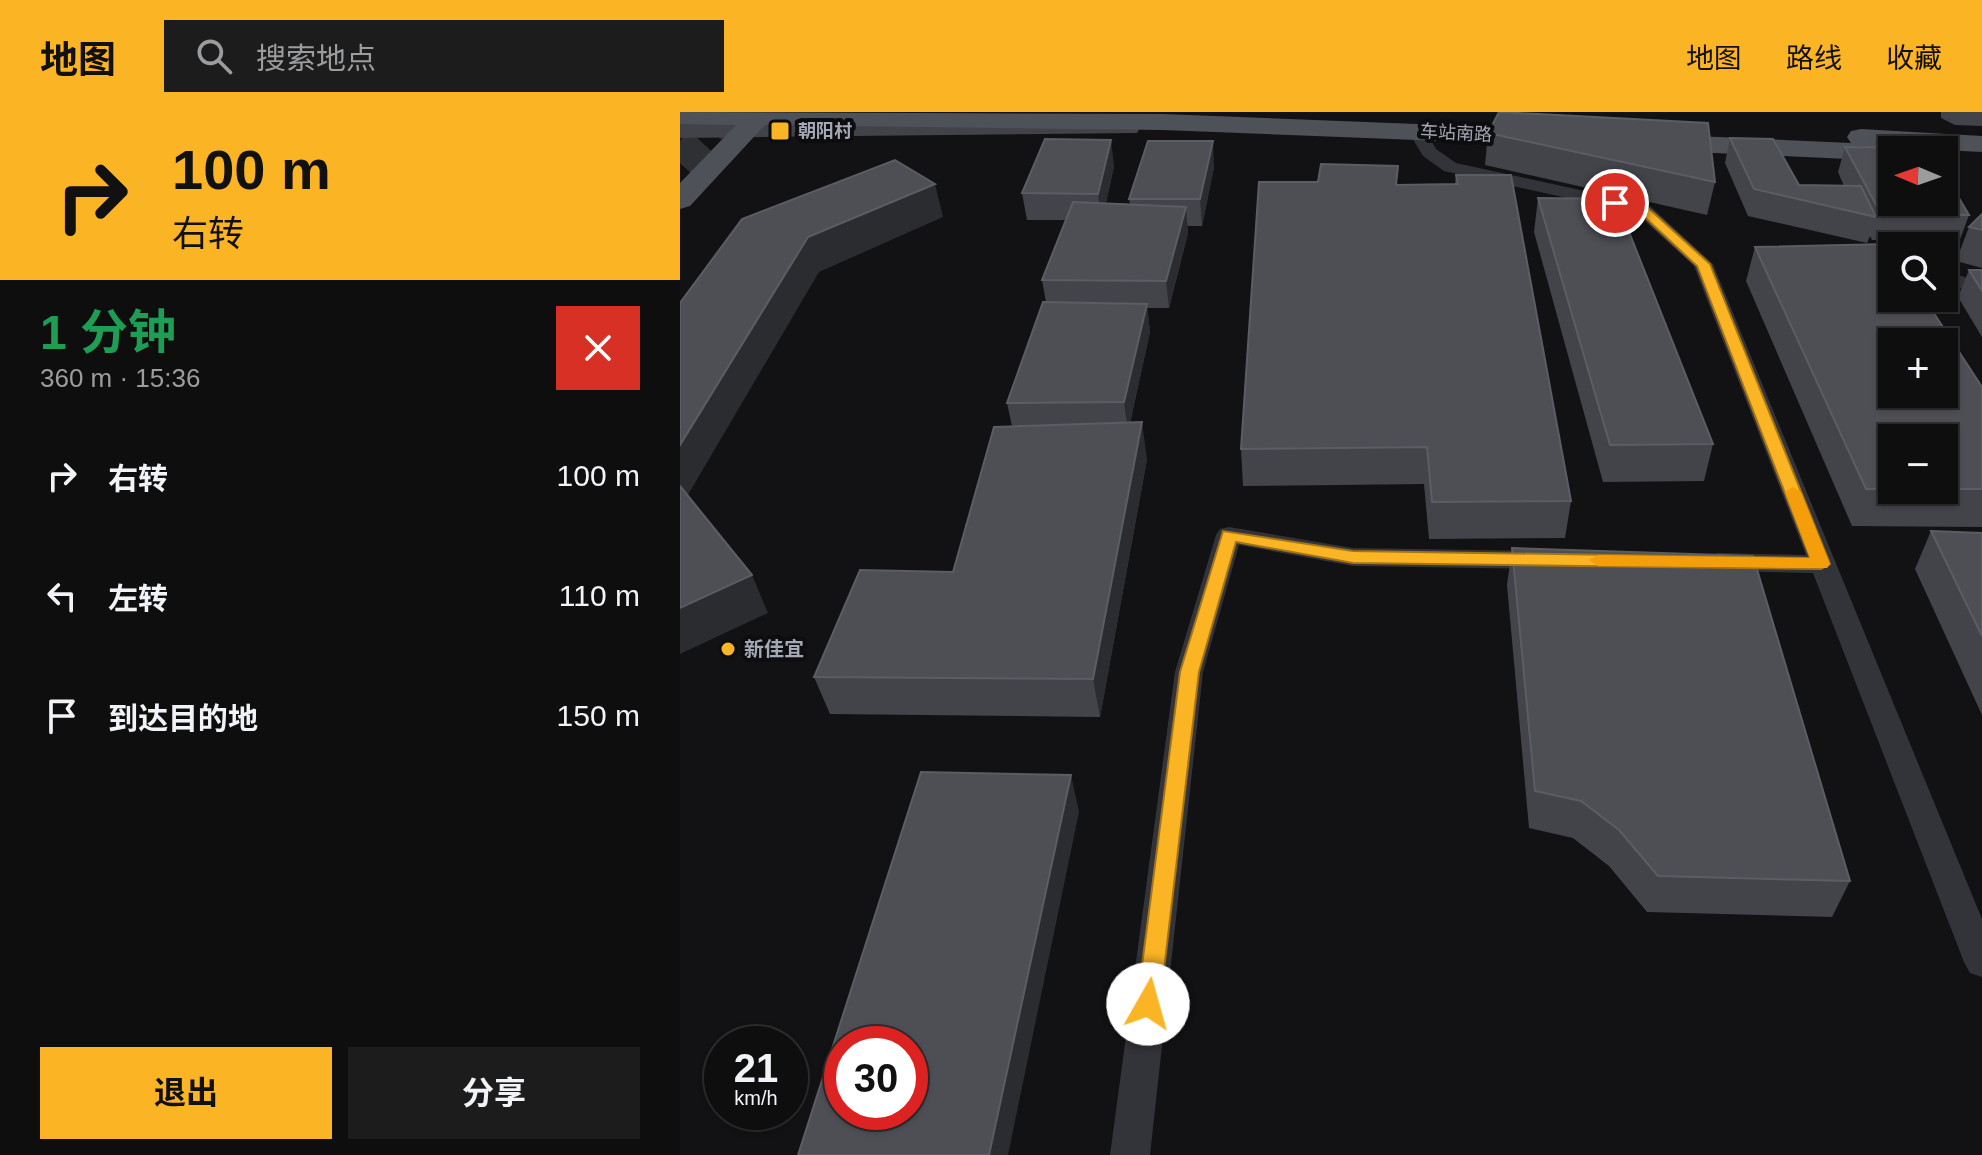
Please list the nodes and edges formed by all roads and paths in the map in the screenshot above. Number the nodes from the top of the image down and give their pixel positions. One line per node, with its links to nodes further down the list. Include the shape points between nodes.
1 (680, 116): 2 (main road, 车站南路)
2 (1269, 119): 3 (main road); 5 (main road, 车站南路); 5 (main road, 车站南路, via 1573,130)
3 (755, 122): 4 (main road); 12 (main road)
4 (680, 131)
5 (1417, 131): 17 (street, via 1429,152 1450,167 1642,209 1703,264)
6 (1878, 141): 9 (main road, via 1629,133)
7 (1958, 143): 8 (main road)
8 (1982, 144)
9 (1878, 152)
10 (1958, 157): 11 (main road)
11 (1982, 158)
12 (680, 200)
13 (1958, 281): 14 (street)
14 (1982, 288)
15 (1572, 560): 19 (street, via 1353,557 1229,535 1189,672)
16 (1696, 562): 17 (street)
17 (1821, 564): 18 (street)
18 (1982, 962)
19 (1130, 1155)

